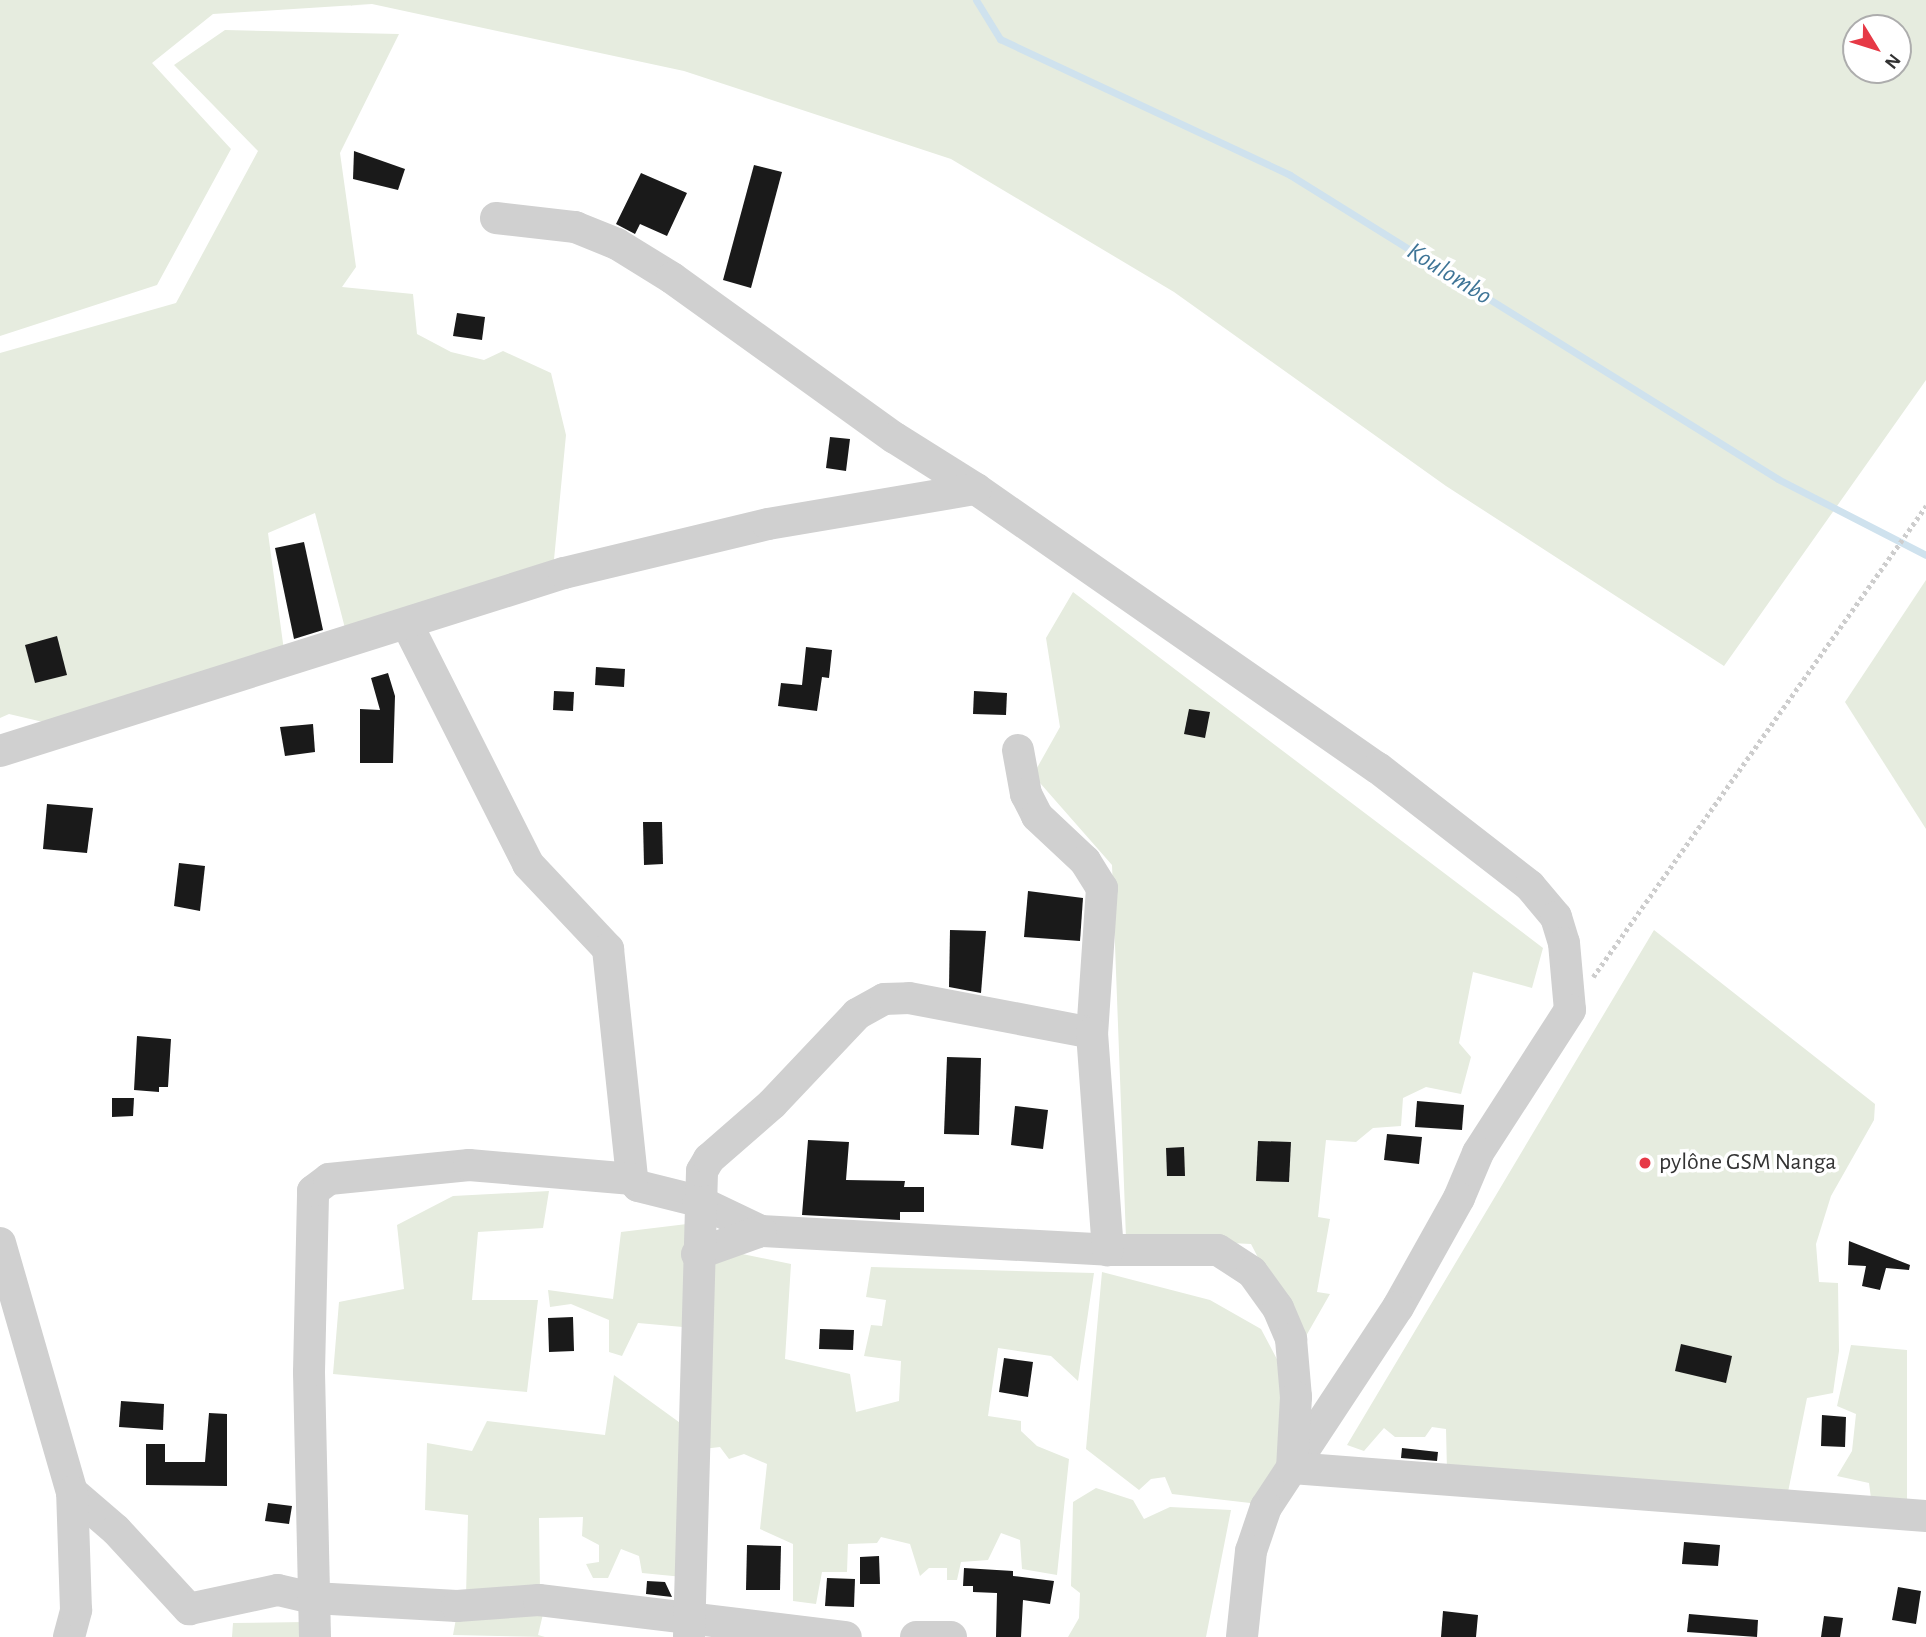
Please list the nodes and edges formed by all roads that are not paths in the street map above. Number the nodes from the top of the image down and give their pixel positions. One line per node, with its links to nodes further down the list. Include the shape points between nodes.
1 (496, 218): 2 (street, via 575,227 617,244 672,278 895,438)
2 (976, 489): 3 (street, via 768,524 648,552 564,573); 13 (street, via 1378,768 1530,886 1556,917 1564,943 1570,1010 1478,1153 1459,1198 1398,1307)
3 (407, 624): 5 (street); 7 (street, via 528,864 608,949)
4 (1018, 750): 6 (street, via 1027,794 1037,816 1085,861 1102,888)
5 (0, 751)
6 (1092, 1033): 8 (street, via 909,998 870,1003 772,1104 709,1159 702,1171); 11 (street)
7 (632, 1179): 8 (street, via 649,1192); 16 (street, via 469,1165 329,1179 313,1191 309,1359)
8 (698, 1200): 9 (street); 12 (street)
9 (761, 1231): 11 (street); 12 (street)
10 (0, 1243): 14 (street)
11 (1108, 1250): 13 (street, via 1218,1250 1252,1272 1278,1308 1292,1339 1296,1397)
12 (697, 1254): 17 (street)
13 (1292, 1468): 15 (street); 23 (street, via 1256,1530)
14 (72, 1492): 16 (street, via 116,1530 189,1609 260,1591); 18 (street, via 76,1609)
15 (1926, 1516)
16 (313, 1598): 17 (street, via 457,1605 539,1600); 19 (street)
17 (689, 1626): 20 (street)
18 (69, 1637)
19 (315, 1637)
20 (846, 1637)
21 (916, 1637): 22 (street)
22 (951, 1637)
23 (1242, 1637)

